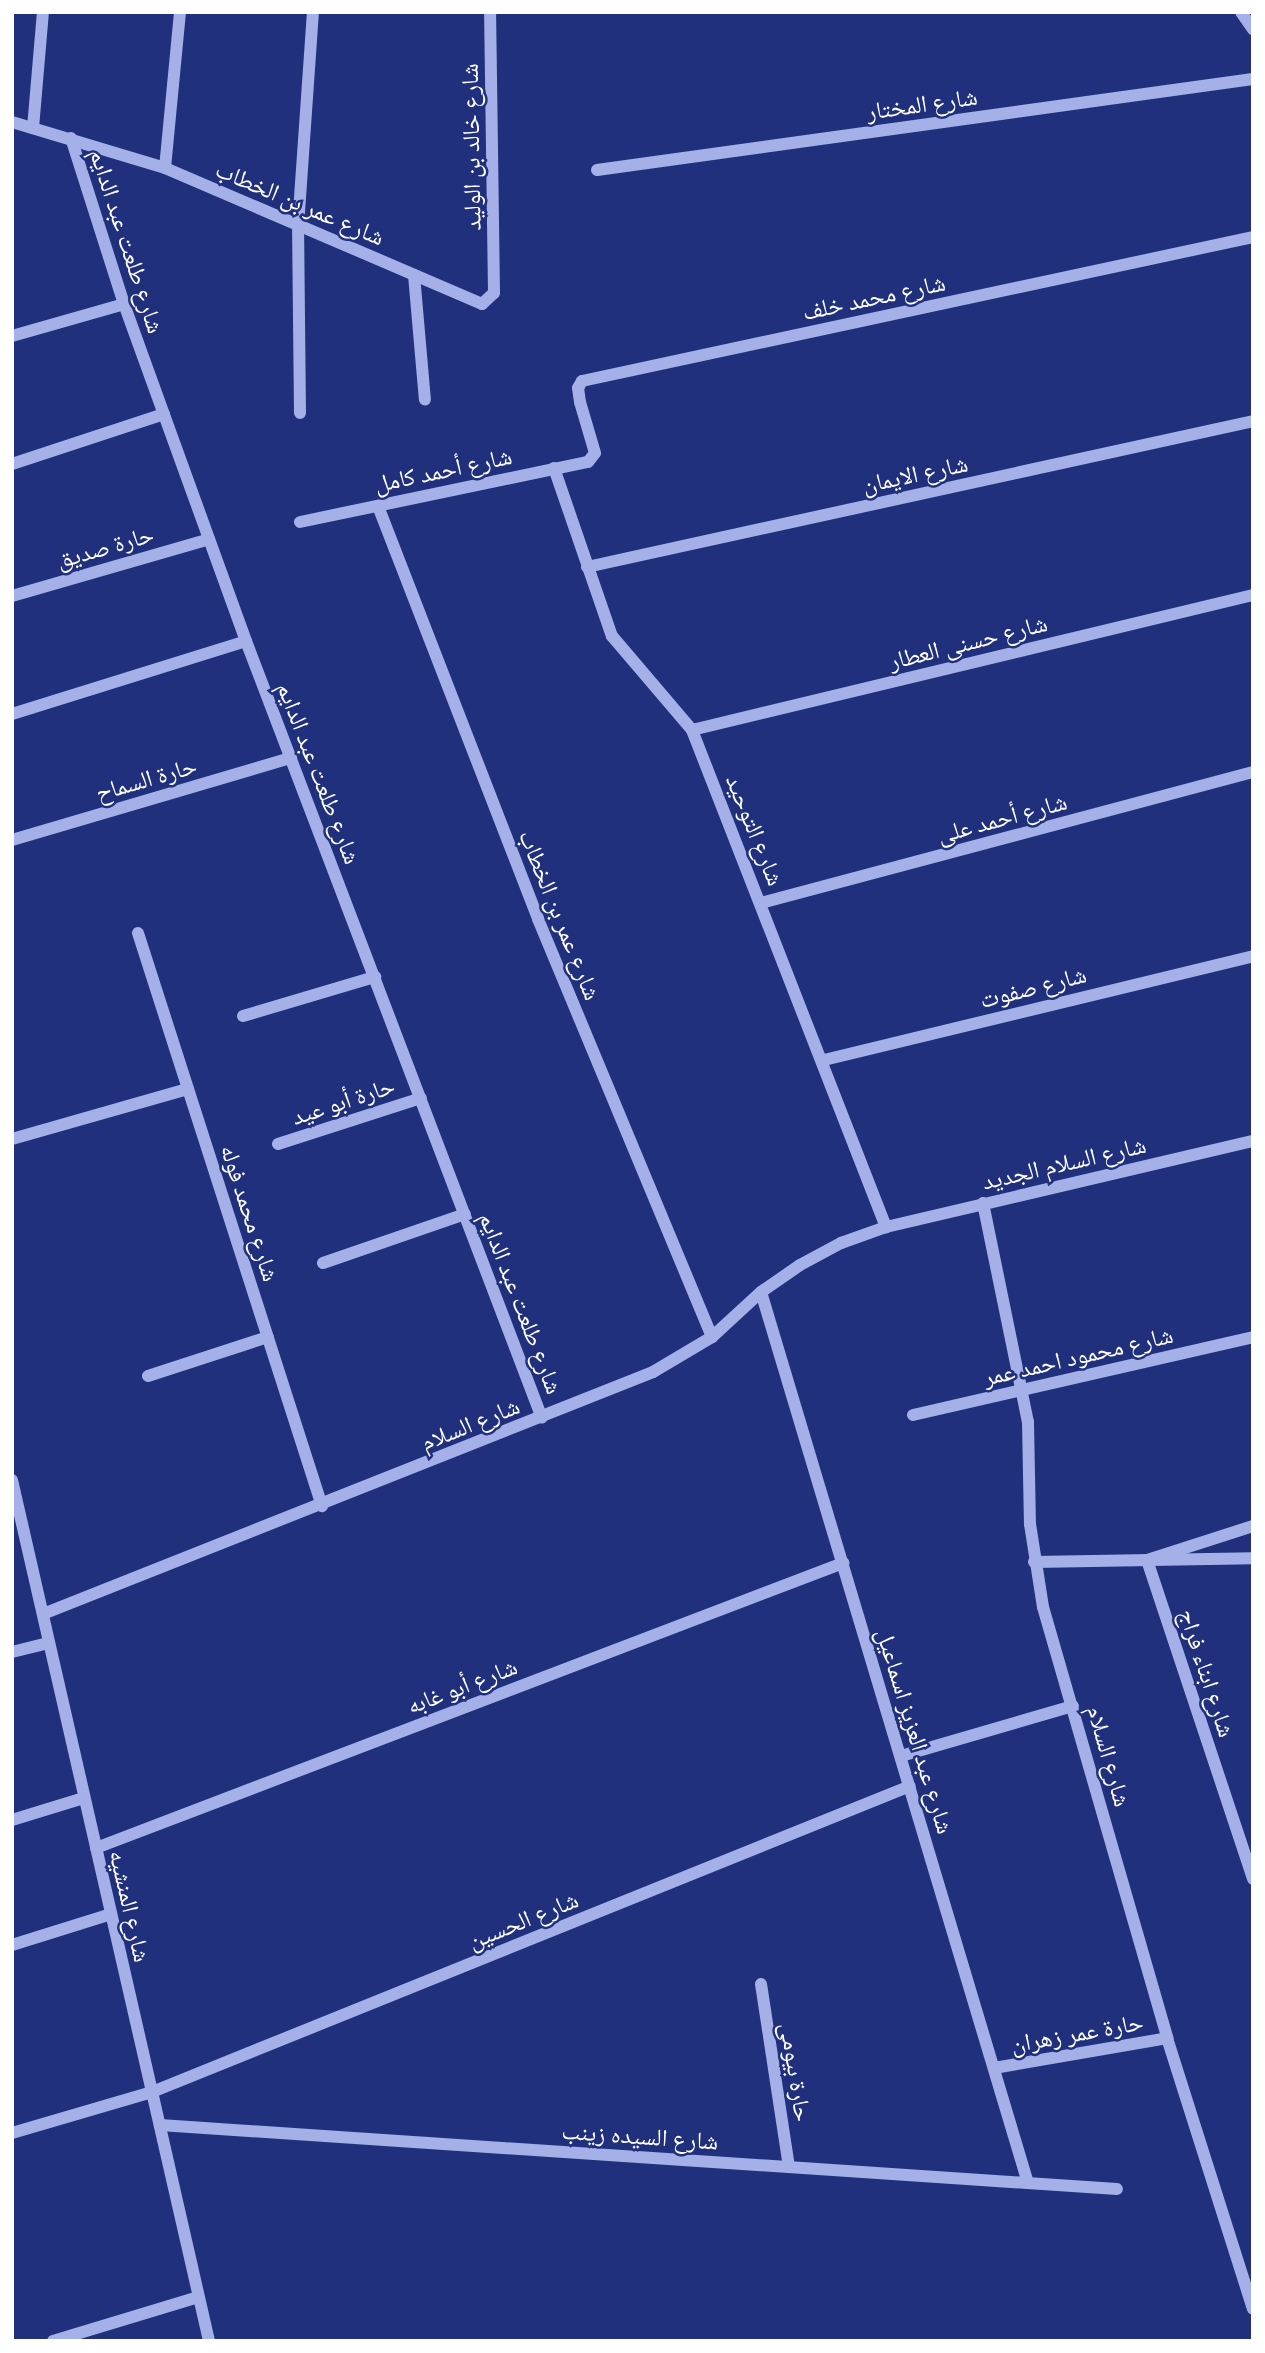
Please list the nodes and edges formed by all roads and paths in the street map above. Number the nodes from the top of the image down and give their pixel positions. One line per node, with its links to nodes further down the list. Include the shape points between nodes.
1 (43, 12): 9 (street)
2 (180, 12): 11 (street)
3 (313, 12): 13 (street)
4 (489, 12): 16 (street, شارع خالد بن الوليد)
5 (1241, 12): 6 (street)
6 (1253, 29)
7 (1253, 79): 12 (street, شارع المختار)
8 (12, 122): 9 (street, شارع عمر بن الخطاب)
9 (33, 128): 10 (street, شارع عمر بن الخطاب)
10 (71, 138): 11 (street, شارع عمر بن الخطاب); 17 (street, شارع طلعت عبد الدايم)
11 (166, 168): 13 (street, شارع عمر بن الخطاب)
12 (597, 170)
13 (298, 226): 15 (street, شارع عمر بن الخطاب); 20 (street)
14 (1253, 237): 23 (street, شارع محمد خلف, via 582,381 578,388)
15 (414, 275): 16 (street, شارع عمر بن الخطاب, via 482,304 493,298); 19 (street)
16 (494, 282)
17 (124, 304): 18 (street); 21 (street, شارع طلعت عبد الدايم)
18 (12, 336)
19 (425, 400)
20 (300, 413)
21 (164, 414): 24 (street); 28 (street, شارع طلعت عبد الدايم)
22 (1253, 421): 29 (street, شارع الايمان)
23 (594, 457): 25 (street, شارع أحمد كامل)
24 (12, 464)
25 (554, 468): 26 (street, شارع أحمد كامل); 29 (street, شارع التوحيد)
26 (378, 506): 27 (street, شارع أحمد كامل); 56 (street, شارع عمر بن الخطاب, via 538,919)
27 (300, 523)
28 (209, 538): 31 (street, حارة صديق); 32 (street, شارع طلعت عبد الدايم)
29 (587, 567): 34 (street, شارع التوحيد, via 612,636)
30 (1253, 595): 34 (street, شارع حسنى العطار)
31 (12, 596)
32 (246, 641): 33 (street); 35 (street, شارع طلعت عبد الدايم)
33 (12, 714)
34 (692, 730): 38 (street, شارع التوحيد)
35 (291, 758): 37 (street, حارة السماح); 41 (street, شارع طلعت عبد الدايم)
36 (1253, 772): 38 (street, شارع أحمد على)
37 (12, 840)
38 (761, 903): 43 (street, شارع التوحيد)
39 (138, 933): 44 (street, شارع محمد فوله)
40 (1253, 956): 43 (street, شارع صفوت)
41 (375, 977): 42 (street); 45 (street, شارع طلعت عبد الدايم)
42 (243, 1016)
43 (824, 1060): 51 (street, شارع التوحيد)
44 (188, 1089): 46 (street); 54 (street, شارع محمد فوله)
45 (421, 1098): 48 (street, حارة أبو عيد); 50 (street, شارع طلعت عبد الدايم)
46 (12, 1139)
47 (1253, 1141): 49 (street, شارع السلام الجديد)
48 (278, 1144)
49 (983, 1203): 51 (street, شارع السلام الجديد); 58 (street, شارع السلام)
50 (466, 1214): 52 (street); 60 (street, شارع طلعت عبد الدايم)
51 (886, 1227): 53 (street, شارع السلام, via 841,1243)
52 (323, 1263)
53 (761, 1292): 56 (street, شارع السلام); 67 (street, شارع عبد العزيز اسماعيل)
54 (268, 1337): 57 (street); 62 (street, شارع محمد فوله)
55 (1253, 1337): 58 (street, شارع محمود احمد عمر)
56 (712, 1338): 60 (street, شارع السلام, via 653,1372)
57 (148, 1376)
58 (1022, 1390): 59 (street, شارع محمود احمد عمر); 66 (street, شارع السلام, via 1028,1422)
59 (913, 1415)
60 (542, 1418): 62 (street, شارع السلام)
61 (12, 1480): 68 (street, شارع المنشيه)
62 (323, 1506): 68 (street, شارع السلام)
63 (1253, 1526): 65 (street)
64 (1253, 1558): 65 (street)
65 (1147, 1560): 66 (street); 77 (street, شارع ابناء فراج)
66 (1034, 1562): 71 (street, شارع السلام)
67 (843, 1563): 72 (street, شارع عبد العزيز اسماعيل); 76 (street, شارع أبو غابه)
68 (43, 1614): 69 (street, شارع المنشيه)
69 (49, 1643): 70 (street); 74 (street, شارع المنشيه)
70 (12, 1652)
71 (1073, 1706): 72 (street); 81 (street, شارع السلام)
72 (901, 1756): 73 (street, شارع عبد العزيز اسماعيل)
73 (910, 1786): 82 (street, شارع عبد العزيز اسماعيل); 83 (street, شارع الحسين)
74 (84, 1798): 75 (street); 76 (street, شارع المنشيه)
75 (12, 1819)
76 (96, 1848): 78 (street, شارع المنشيه)
77 (1253, 1880)
78 (111, 1914): 79 (street); 83 (street, شارع المنشيه)
79 (12, 1945)
80 (761, 1984): 86 (street, حارة بيومى)
81 (1167, 2038): 82 (street, حارة عمر زهران); 90 (street, شارع السلام)
82 (994, 2068): 87 (street, شارع عبد العزيز اسماعيل)
83 (152, 2092): 84 (street, شارع المنشيه); 85 (street, شارع الحسين)
84 (160, 2125): 86 (street, شارع السيده زينب); 89 (street, شارع المنشيه)
85 (12, 2133)
86 (789, 2167): 87 (street, شارع السيده زينب)
87 (1028, 2183): 88 (street, شارع السيده زينب)
88 (1117, 2189)
89 (199, 2297): 91 (street); 92 (street, شارع المنشيه)
90 (1253, 2309)
91 (53, 2341)
92 (209, 2341)

